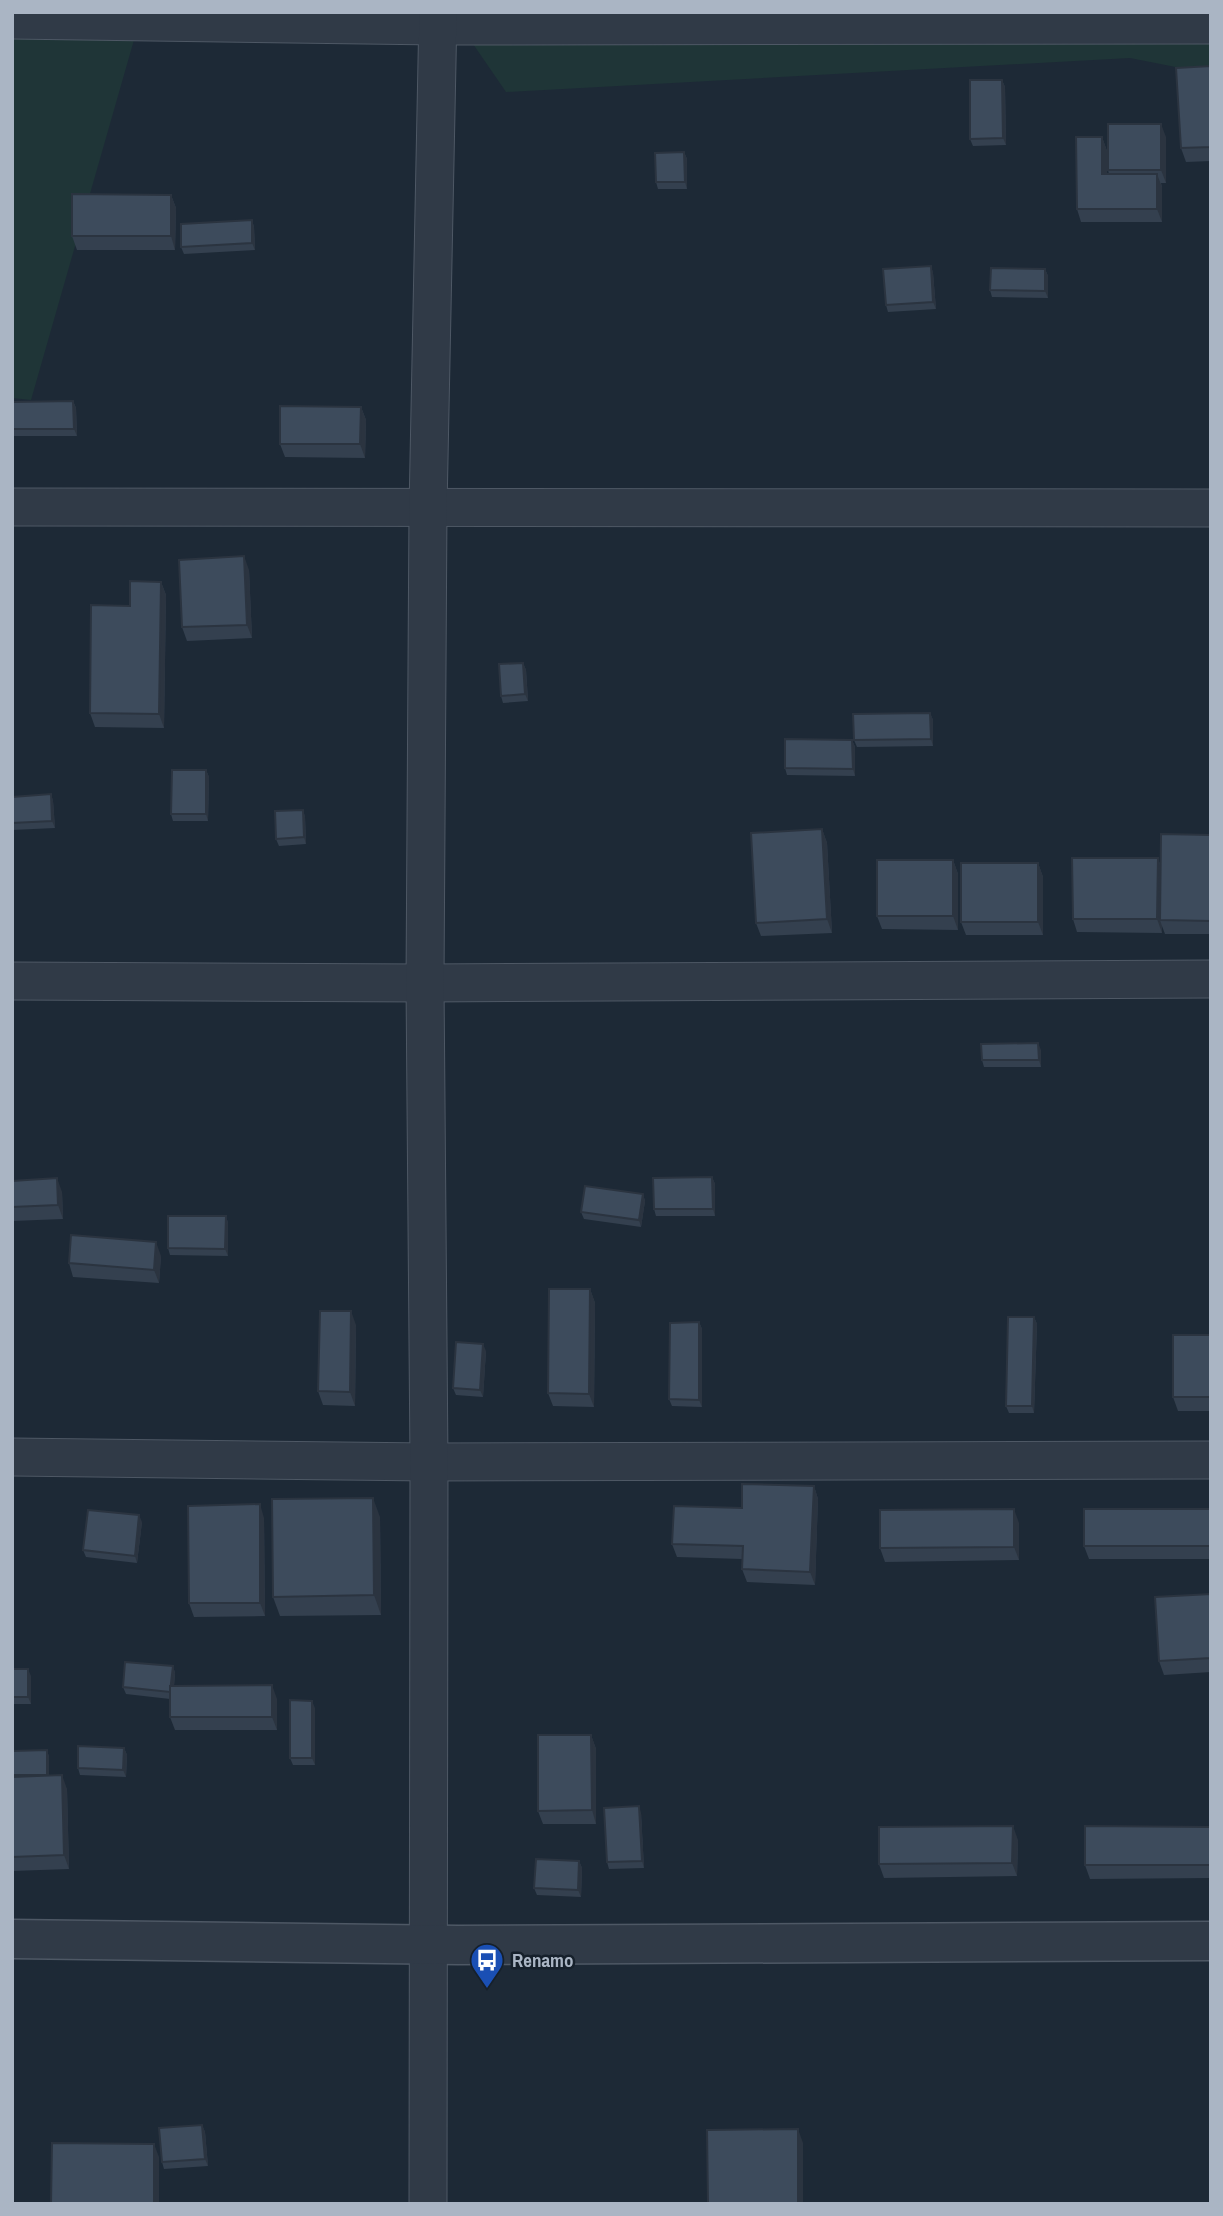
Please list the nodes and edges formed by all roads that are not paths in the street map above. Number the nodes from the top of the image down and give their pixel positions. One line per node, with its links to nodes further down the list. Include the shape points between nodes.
1 (438, 19): 2 (street); 3 (street); 6 (street)
2 (12, 20)
3 (1211, 24)
4 (12, 507): 6 (street)
5 (1211, 508): 6 (street)
6 (429, 509): 9 (street)
7 (1211, 979): 9 (street)
8 (12, 981): 9 (street)
9 (425, 983): 12 (street)
10 (12, 1457): 12 (street)
11 (1211, 1460): 12 (street)
12 (429, 1462): 15 (street)
13 (12, 1939): 15 (street)
14 (1211, 1941): 15 (street)
15 (428, 1944): 16 (street)
16 (428, 2204)

